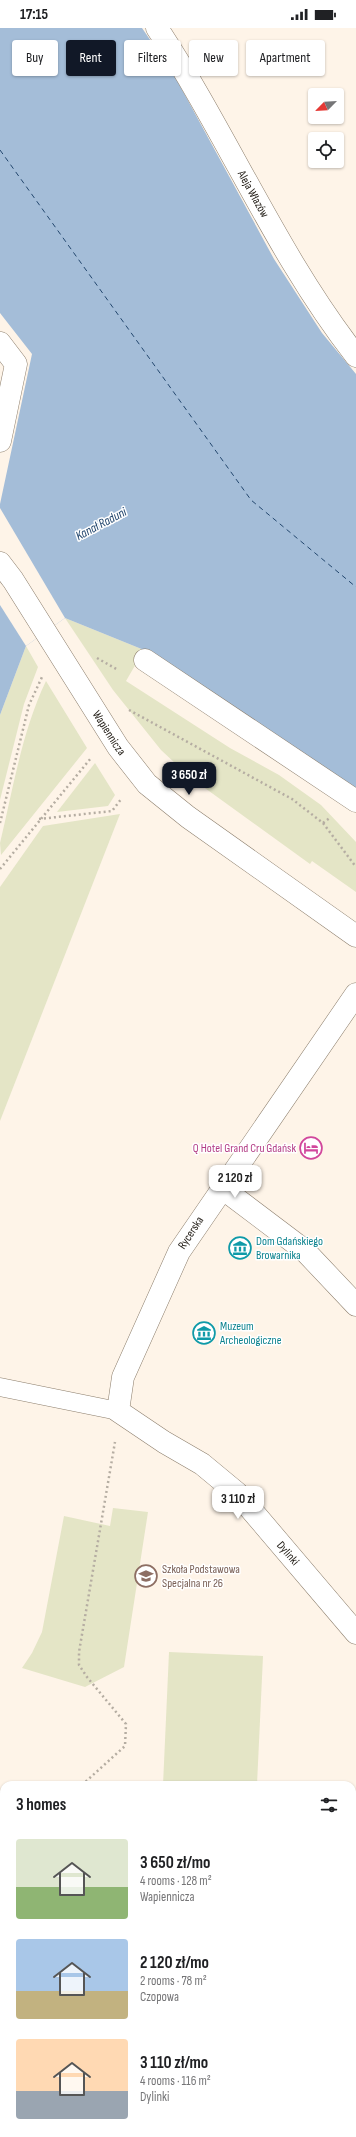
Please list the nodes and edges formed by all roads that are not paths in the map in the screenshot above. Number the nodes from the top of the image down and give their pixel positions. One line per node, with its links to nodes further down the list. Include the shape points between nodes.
1 (157, 28): 3 (street, Aleja Włazów, via 186,74 278,238 328,319)
2 (0, 343): 4 (street, via 16,364)
3 (356, 356)
4 (5, 401): 5 (street)
5 (0, 441)
6 (0, 562): 9 (street, Wapiennicza, via 113,738 147,784 188,817)
7 (145, 660): 8 (street)
8 (356, 801)
9 (356, 936)
10 (356, 994): 11 (street, Rycerska)
11 (222, 1188): 12 (street, via 304,1250); 14 (street, Rycerska, via 178,1252 123,1377)
12 (356, 1305)
13 (0, 1387): 14 (lane)
14 (118, 1411): 15 (street, Dylinki, via 202,1464 237,1493)
15 (356, 1633)

